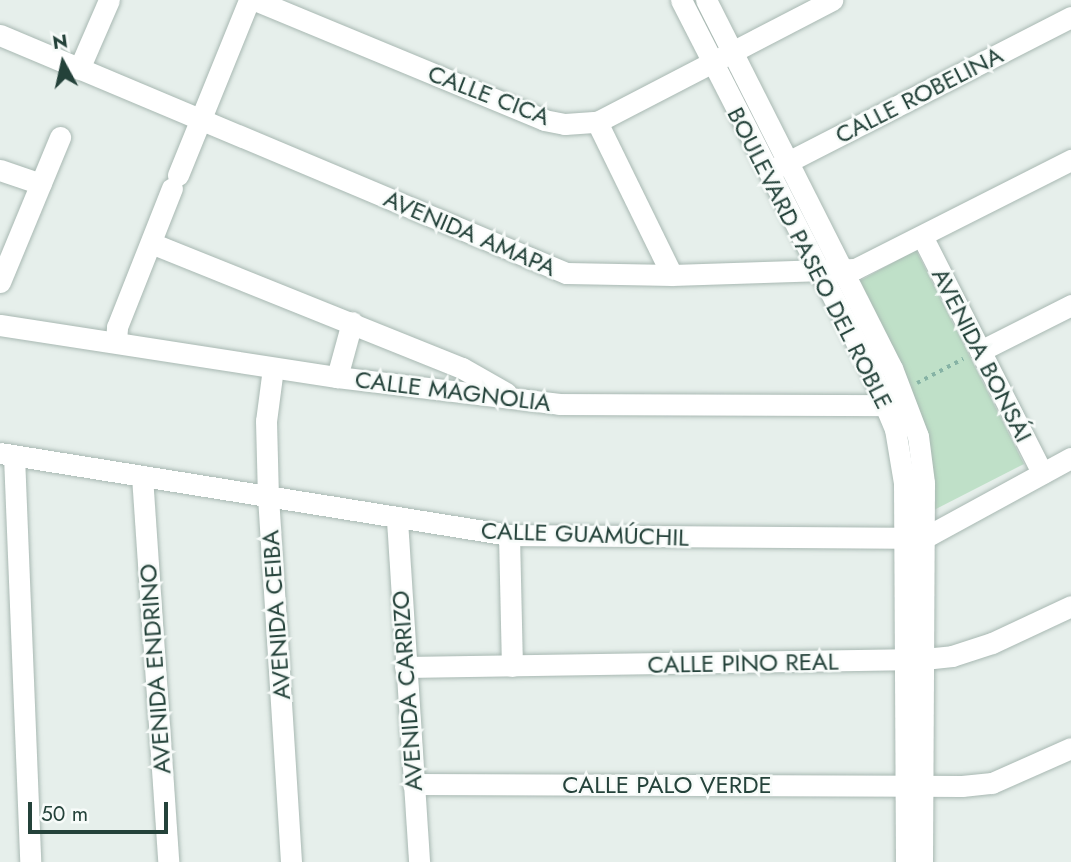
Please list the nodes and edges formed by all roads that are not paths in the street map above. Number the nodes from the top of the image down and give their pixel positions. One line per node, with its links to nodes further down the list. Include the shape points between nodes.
1 (109, 0): 11 (street)
2 (249, 0): 12 (street)
3 (255, 0): 13 (street, CALLE CICA, via 544,120)
4 (681, 0): 10 (street, BOULEVARD PASEO DEL ROBLE)
5 (706, 0): 9 (street, BOULEVARD PASEO DEL ROBLE)
6 (832, 0): 9 (street, CALLE CICA)
7 (1071, 17): 16 (street, CALLE ROBELINA)
8 (0, 35): 11 (street, AVENIDA AMAPA)
9 (732, 52): 10 (street, CALLE CICA); 16 (street, BOULEVARD PASEO DEL ROBLE)
10 (712, 62): 13 (street, CALLE CICA); 18 (street, BOULEVARD PASEO DEL ROBLE)
11 (79, 69): 12 (street, AVENIDA AMAPA)
12 (199, 118): 21 (street); 24 (street, AVENIDA AMAPA, via 566,273)
13 (597, 122): 24 (street)
14 (60, 137): 19 (street)
15 (1071, 160): 20 (street, AVENIDA AMAPA)
16 (788, 163): 18 (street, CALLE ROBELINA); 22 (street, BOULEVARD PASEO DEL ROBLE)
17 (0, 170): 19 (street)
18 (767, 173): 23 (street, BOULEVARD PASEO DEL ROBLE)
19 (41, 184): 25 (street)
20 (922, 236): 22 (street, AVENIDA AMAPA, via 855,269); 30 (street, AVENIDA BONSÁI)
21 (151, 243): 27 (street); 29 (street, via 117,327)
22 (841, 271): 23 (street, AVENIDA AMAPA); 33 (street, BOULEVARD PASEO DEL ROBLE)
23 (817, 272): 24 (street, AVENIDA AMAPA); 35 (street, BOULEVARD PASEO DEL ROBLE)
24 (672, 275)
25 (0, 282)
26 (1071, 305): 30 (street)
27 (352, 322): 32 (street); 34 (street, via 462,368)
28 (0, 325): 29 (street, CALLE MAGNOLIA)
29 (116, 342): 31 (street, CALLE MAGNOLIA)
30 (980, 351): 38 (street, AVENIDA BONSÁI)
31 (273, 368): 32 (street, CALLE MAGNOLIA); 40 (street, AVENIDA CEIBA, via 266,421)
32 (337, 377): 34 (street, CALLE MAGNOLIA)
33 (906, 398): 35 (street, CALLE MAGNOLIA); 43 (street, BOULEVARD PASEO DEL ROBLE, via 924,483)
34 (517, 399): 35 (street, CALLE MAGNOLIA, via 594,406)
35 (887, 405): 43 (street, BOULEVARD PASEO DEL ROBLE, via 901,454)
36 (7, 454): 39 (street, CALLE GUAMÚCHIL); 51 (street)
37 (1071, 458): 38 (street, CALLE GUAMÚCHIL)
38 (1042, 473): 43 (street, CALLE GUAMÚCHIL)
39 (142, 476): 40 (street, CALLE GUAMÚCHIL); 52 (street, AVENIDA ENDRINO)
40 (268, 496): 41 (street, CALLE GUAMÚCHIL); 53 (street, AVENIDA CEIBA)
41 (397, 520): 42 (street, CALLE GUAMÚCHIL); 47 (street, AVENIDA CARRIZO)
42 (509, 535): 43 (street, CALLE GUAMÚCHIL); 46 (street)
43 (914, 539): 45 (street, BOULEVARD PASEO DEL ROBLE)
44 (1071, 606): 45 (street, CALLE PINO REAL, via 992,643 952,656)
45 (915, 660): 46 (street, CALLE PINO REAL); 50 (street, BOULEVARD PASEO DEL ROBLE)
46 (512, 666): 47 (street, CALLE PINO REAL)
47 (405, 667): 49 (street, AVENIDA CARRIZO)
48 (1071, 748): 50 (street, CALLE PALO VERDE, via 992,783)
49 (413, 784): 50 (street, CALLE PALO VERDE); 54 (street, AVENIDA CARRIZO)
50 (913, 786): 55 (street, BOULEVARD PASEO DEL ROBLE); 56 (street, BOULEVARD PASEO DEL ROBLE)
51 (30, 862)
52 (169, 862)
53 (291, 862)
54 (419, 862)
55 (906, 862)
56 (922, 862)

